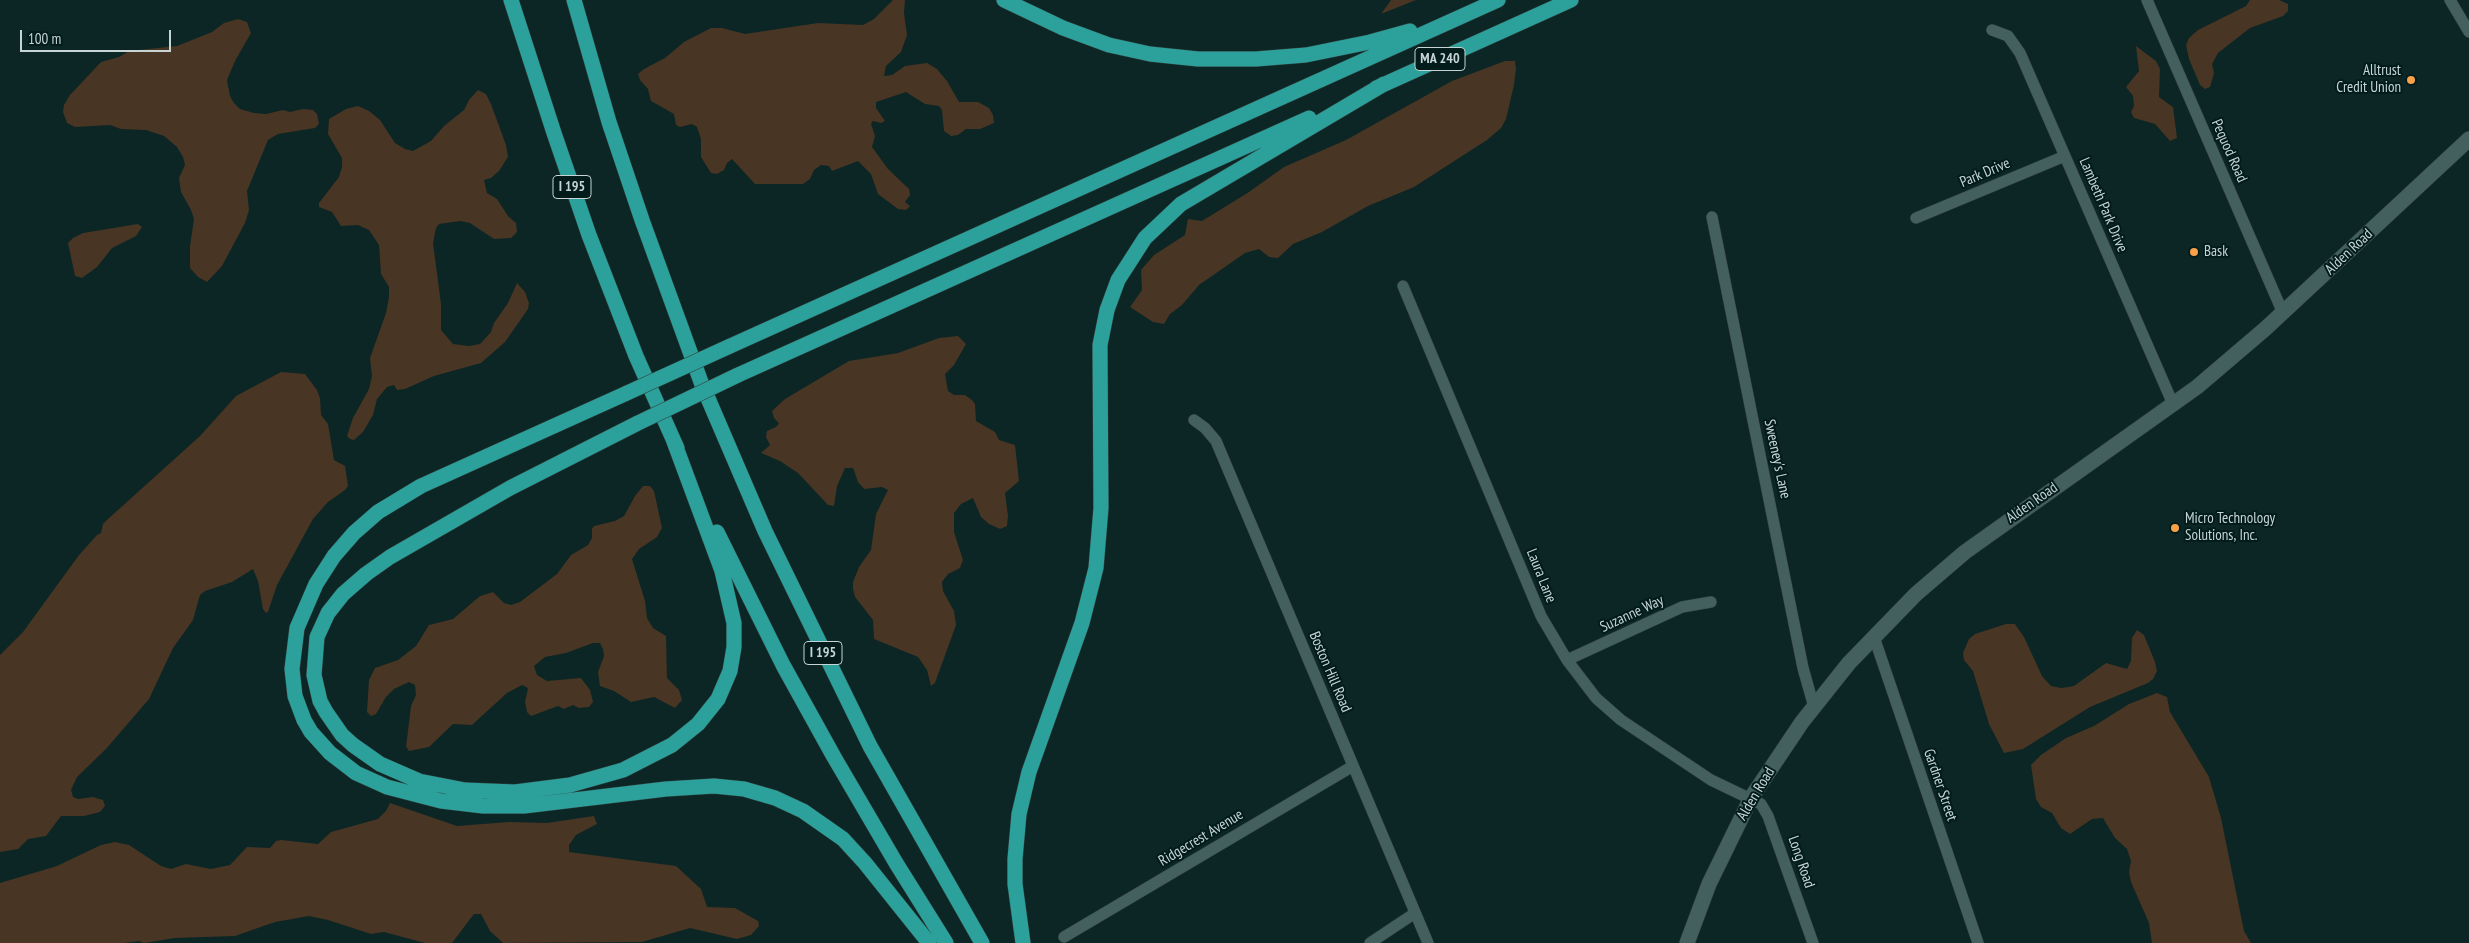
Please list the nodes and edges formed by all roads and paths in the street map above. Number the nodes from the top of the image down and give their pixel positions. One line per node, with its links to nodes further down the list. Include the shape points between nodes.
1 (511, 0): 20 (highway, I 195, via 589,235 630,342)
2 (574, 0): 31 (highway, I 195, via 609,122 642,220 704,389 765,531 870,746)
3 (1004, 0): 8 (highway, via 1109,45 1150,54 1225,60 1280,58 1328,51)
4 (1498, 0): 8 (highway)
5 (1570, 0): 11 (highway, MA 240)
6 (2147, 0): 17 (street, Pequod Road)
7 (2450, 0): 10 (street)
8 (1462, 16): 29 (highway, bridge, via 421,486 384,508 354,533 316,584 293,642 295,696 311,732 330,753 356,773 387,787 441,801 482,806 524,806 714,786 775,798 803,810 843,838)
9 (1992, 30): 13 (street, Lambeth Park Drive, via 2008,36 2017,46)
10 (2469, 32)
11 (1384, 84): 20 (highway, bridge, via 738,375 510,488 397,553 343,594 328,613 317,637 314,675 320,700 342,735 380,764 419,781 465,790 515,792 570,785 623,770 667,748 698,724 718,699 730,671 734,622 722,571); 32 (highway, via 1181,204 1144,238 1118,280 1106,310 1100,345 1101,508 1096,568 1082,623 1030,772 1019,814 1015,884)
12 (2469, 139): 17 (main road, Alden Road)
13 (2065, 156): 15 (street, Park Drive); 18 (street, Lambeth Park Drive)
14 (1712, 217): 24 (street, Sweeney's Lane)
15 (1916, 218)
16 (1402, 286): 23 (street, Laura Lane, via 1541,616)
17 (2283, 313): 18 (main road, Alden Road)
18 (2173, 404): 22 (main road, Alden Road, via 1965,552 1916,594)
19 (1194, 420): 25 (street, Boston Hill Road, via 1216,441)
20 (673, 439): 30 (highway, I 195, via 783,665 864,809)
21 (1711, 602): 23 (street, Suzanne Way, via 1682,607)
22 (1874, 637): 24 (main road, Alden Road); 37 (street, Gardner Street)
23 (1567, 660): 26 (street, Laura Lane, via 1596,698 1621,720 1711,780)
24 (1814, 707): 26 (main road, Alden Road)
25 (1353, 766): 27 (street, Boston Hill Road); 28 (street, Ridgecrest Avenue)
26 (1751, 798): 35 (main road, Alden Road, via 1709,884); 36 (street, Long Road, via 1762,804 1768,816)
27 (1415, 913): 33 (street); 34 (street, Boston Hill Road)
28 (1064, 937)
29 (929, 943)
30 (946, 943)
31 (982, 943)
32 (1023, 943)
33 (1370, 943)
34 (1428, 943)
35 (1687, 943)
36 (1813, 943)
37 (1978, 943)

